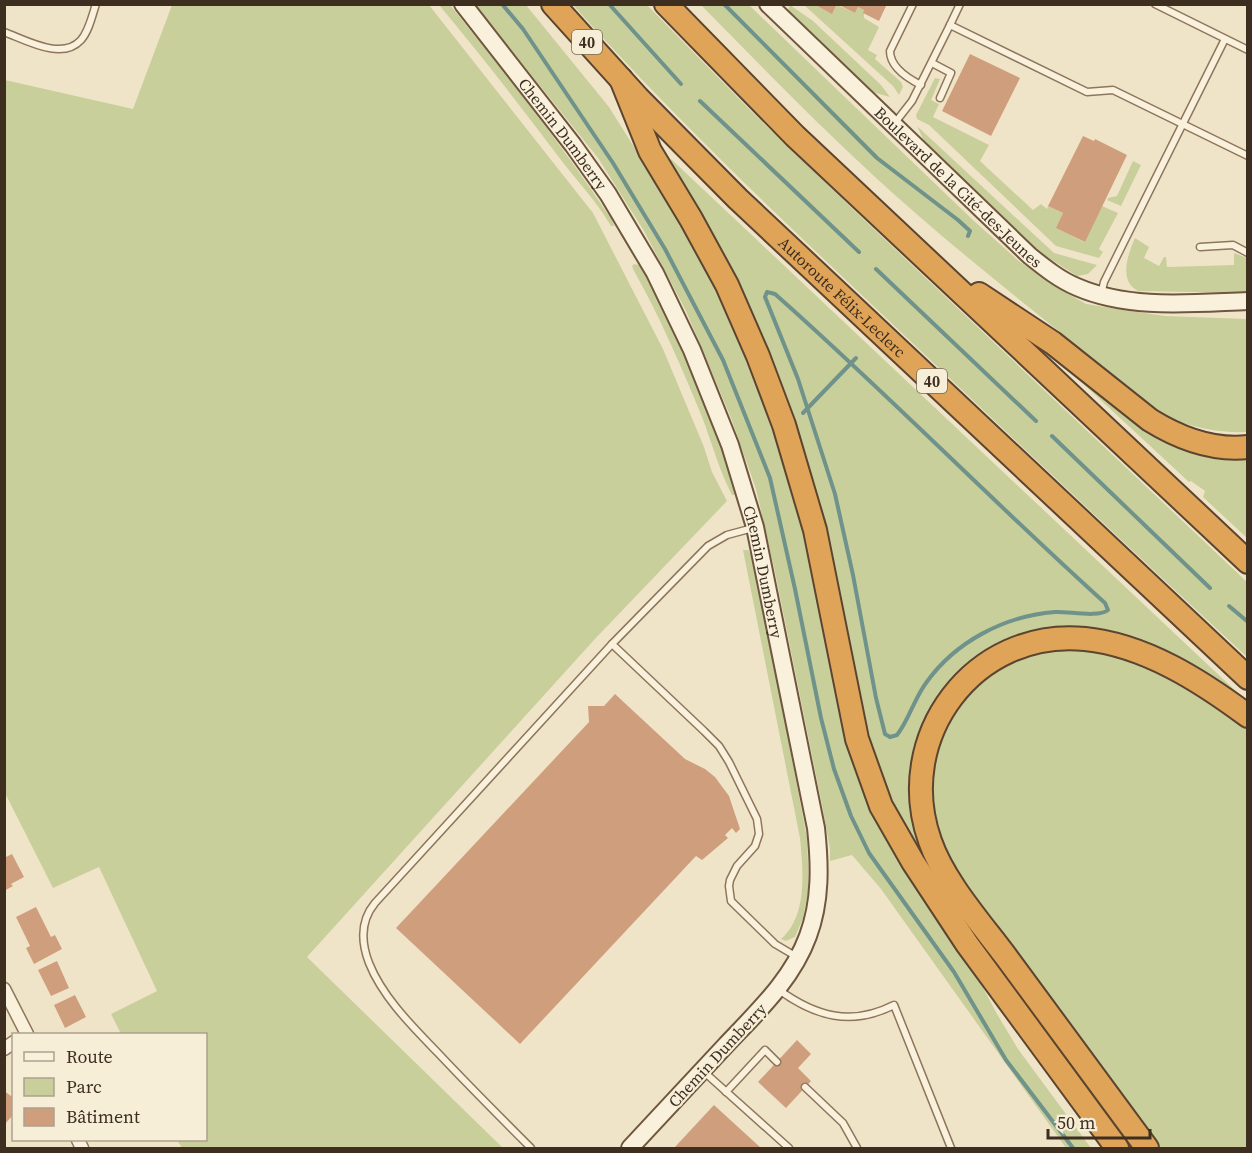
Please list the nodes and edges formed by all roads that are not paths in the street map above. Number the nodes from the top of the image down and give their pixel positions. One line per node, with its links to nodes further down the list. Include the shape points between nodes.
1 (96, 4): 10 (lane, via 86,33 66,49 49,48)
2 (463, 4): 28 (street, Chemin Dumberry, via 573,145 621,214 655,273 716,408)
3 (552, 4): 14 (highway, Autoroute Félix-Leclerc / 40)
4 (666, 4): 22 (highway, via 795,136)
5 (960, 4): 9 (lane)
6 (1155, 4): 11 (lane)
7 (913, 5): 15 (lane, via 890,55 905,76)
8 (774, 7): 18 (street, Boulevard de la Cité-des-Jeunes)
9 (950, 25): 13 (lane); 17 (lane, via 1087,92 1113,90)
10 (4, 32)
11 (1225, 39): 12 (lane); 17 (lane)
12 (1248, 50)
13 (932, 63): 15 (lane); 16 (lane, via 951,73)
14 (621, 79): 31 (highway, Autoroute Félix-Leclerc / 40, via 758,218); 46 (highway, via 650,152 727,285 778,407 815,530 857,739 881,806 968,944)
15 (921, 85): 18 (lane)
16 (940, 98)
17 (1182, 124): 19 (lane); 23 (lane)
18 (893, 125): 23 (street, Boulevard de la Cité-des-Jeunes, via 1036,261 1065,281)
19 (1248, 156)
20 (1200, 247): 21 (lane, via 1233,245)
21 (1248, 253)
22 (928, 261): 27 (highway, via 1053,343 1165,429 1209,445); 29 (highway)
23 (1101, 295): 25 (street, Boulevard de la Cité-des-Jeunes)
24 (1248, 301): 25 (street, Boulevard de la Cité-des-Jeunes)
25 (1183, 303): 26 (street, Boulevard de la Cité-des-Jeunes)
26 (1248, 311)
27 (1248, 447)
28 (755, 527): 30 (lane, via 727,535 708,546); 33 (street, Chemin Dumberry, via 818,845 815,912)
29 (1248, 562)
30 (612, 644): 33 (lane, via 719,746 729,762 757,819 759,834 755,846 733,873 729,886 731,901 775,944); 41 (lane, via 375,903 363,926 368,961 395,1005)
31 (1248, 678)
32 (1248, 716): 47 (highway, via 1199,682 1137,652 1093,640 1049,639 999,655 972,675 944,708 926,748 921,799 937,858)
33 (798, 958): 35 (street, Chemin Dumberry)
34 (4, 989): 36 (street)
35 (777, 989): 38 (street, Chemin Dumberry); 45 (lane, via 807,1008 833,1016 859,1016 894,1005)
36 (26, 1033)
37 (777, 1062): 40 (lane, via 765,1050)
38 (703, 1071): 40 (lane); 42 (street, Chemin Dumberry)
39 (805, 1087): 44 (lane, via 843,1123)
40 (726, 1092): 43 (lane)
41 (531, 1149)
42 (630, 1149)
43 (789, 1149)
44 (857, 1149)
45 (951, 1149)
46 (1117, 1149)
47 (1147, 1149)

